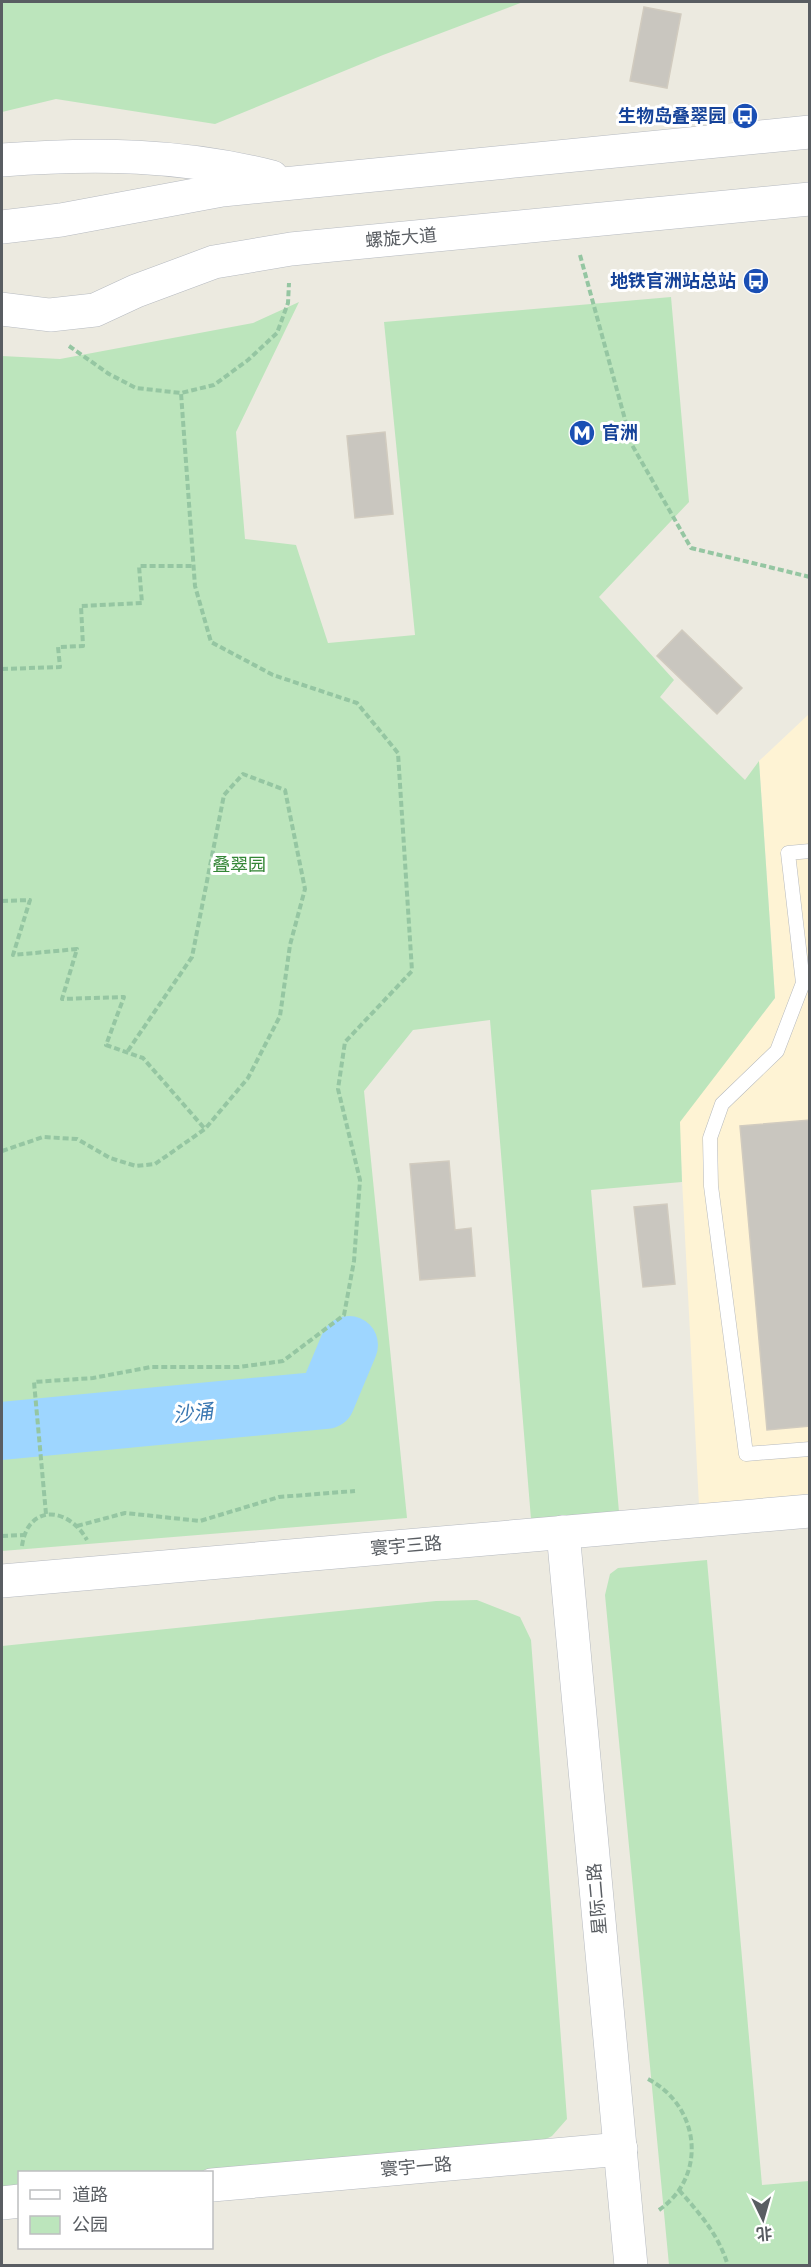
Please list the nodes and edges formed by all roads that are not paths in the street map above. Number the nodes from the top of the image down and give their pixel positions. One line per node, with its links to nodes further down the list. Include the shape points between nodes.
1 (810, 132): 3 (street)
2 (2, 160): 3 (street, via 109,155 225,165)
3 (295, 182): 5 (street, via 222,190)
4 (810, 199): 6 (street, 螺旋大道, via 291,249 214,262 96,310 50,315)
5 (2, 227)
6 (2, 309)
7 (810, 851): 8 (lane, via 788,853)
8 (806, 983): 9 (lane, via 777,1051 722,1104 710,1138 711,1186 746,1454)
9 (810, 1449)
10 (810, 1511): 11 (street, 寰宇三路)
11 (563, 1532): 12 (street, 寰宇三路); 13 (street, 星际二路)
12 (11, 1580)
13 (621, 2149): 14 (street, 寰宇一路); 17 (street, 星际二路)
14 (213, 2184)
15 (18, 2201): 16 (street)
16 (2, 2203)
17 (631, 2265)

